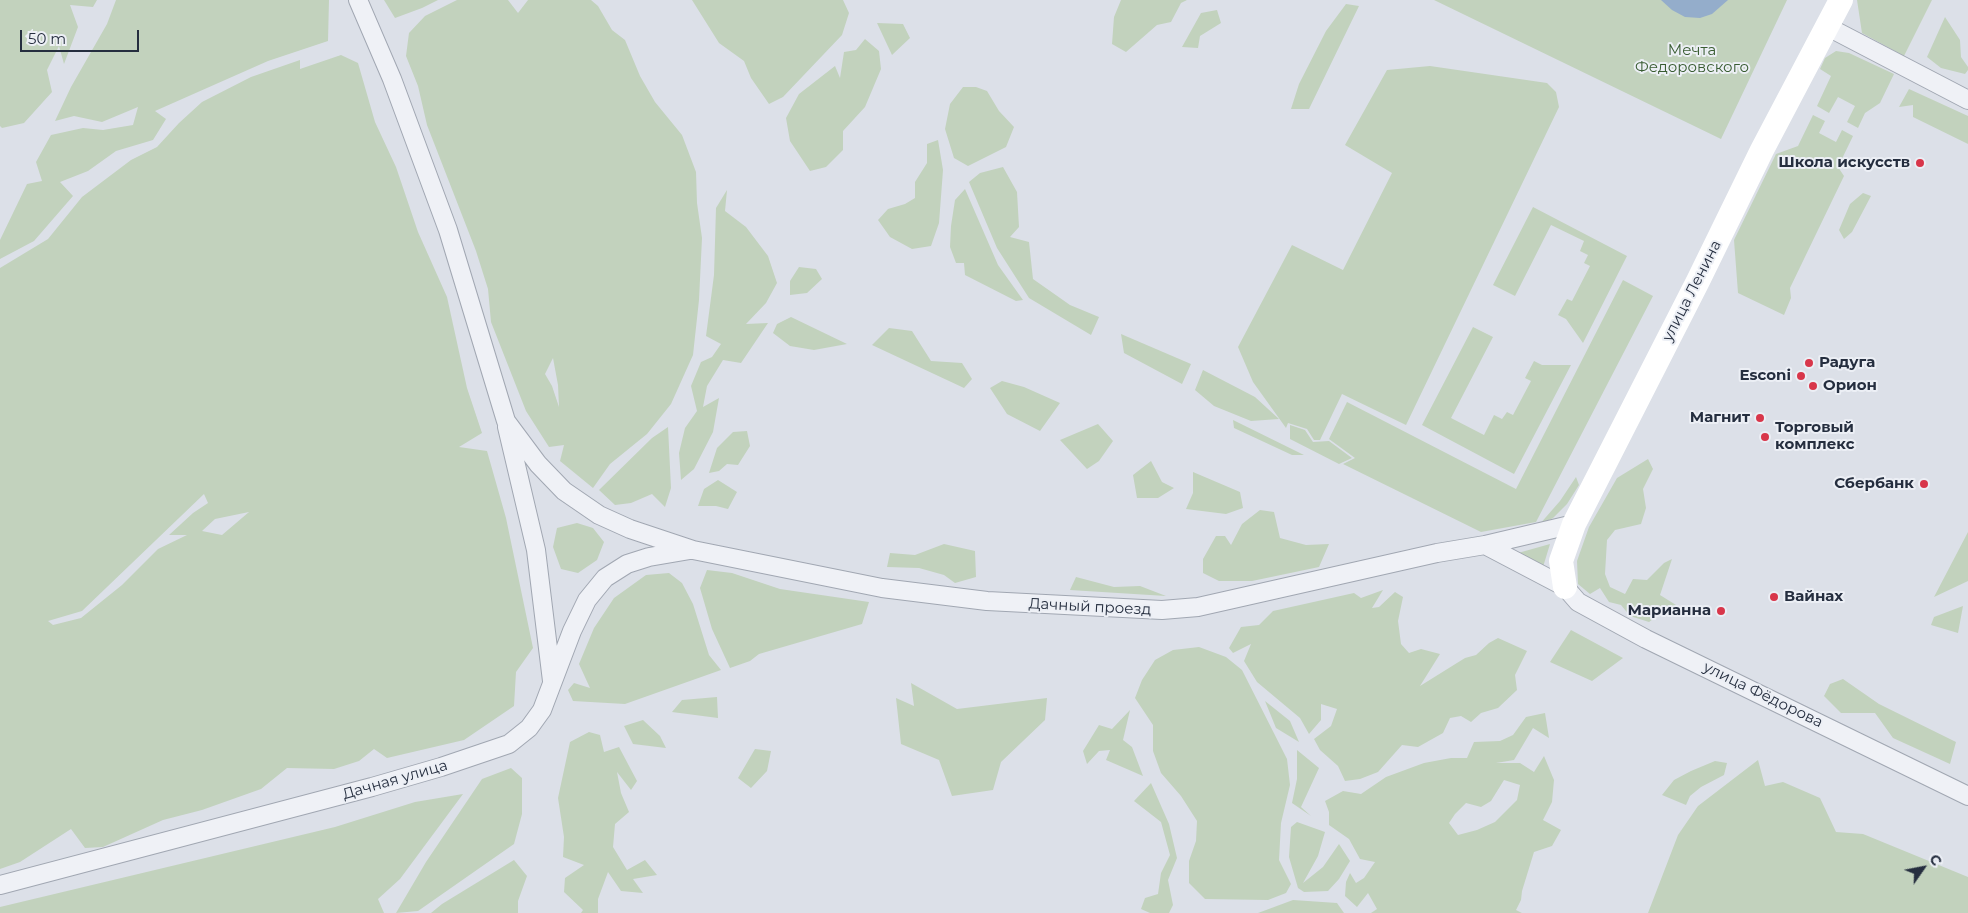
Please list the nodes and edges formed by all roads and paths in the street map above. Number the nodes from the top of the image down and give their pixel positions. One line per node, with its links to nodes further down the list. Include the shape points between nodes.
1 (358, 0): 5 (street, via 392,79 448,230)
2 (1841, 0): 3 (street, улица Ленина)
3 (1828, 27): 4 (street); 6 (street, улица Ленина, via 1762,150)
4 (1968, 100)
5 (506, 421): 8 (street, via 538,464 564,491 599,515); 10 (street, via 536,550)
6 (1574, 524): 7 (street, Дачный проезд); 9 (street, улица Ленина, via 1561,561)
7 (1485, 545): 8 (street, Дачный проезд, via 1198,607 1162,610 987,601 882,588); 9 (street, улица Фёдорова)
8 (693, 550): 10 (street, Дачная улица, via 649,557 627,564 605,578 587,600)
9 (1565, 587): 11 (street, улица Фёдорова, via 1578,602 1646,639)
10 (553, 684): 12 (street, Дачная улица, via 542,710 528,728 508,744 480,755)
11 (1968, 796)
12 (0, 886)

